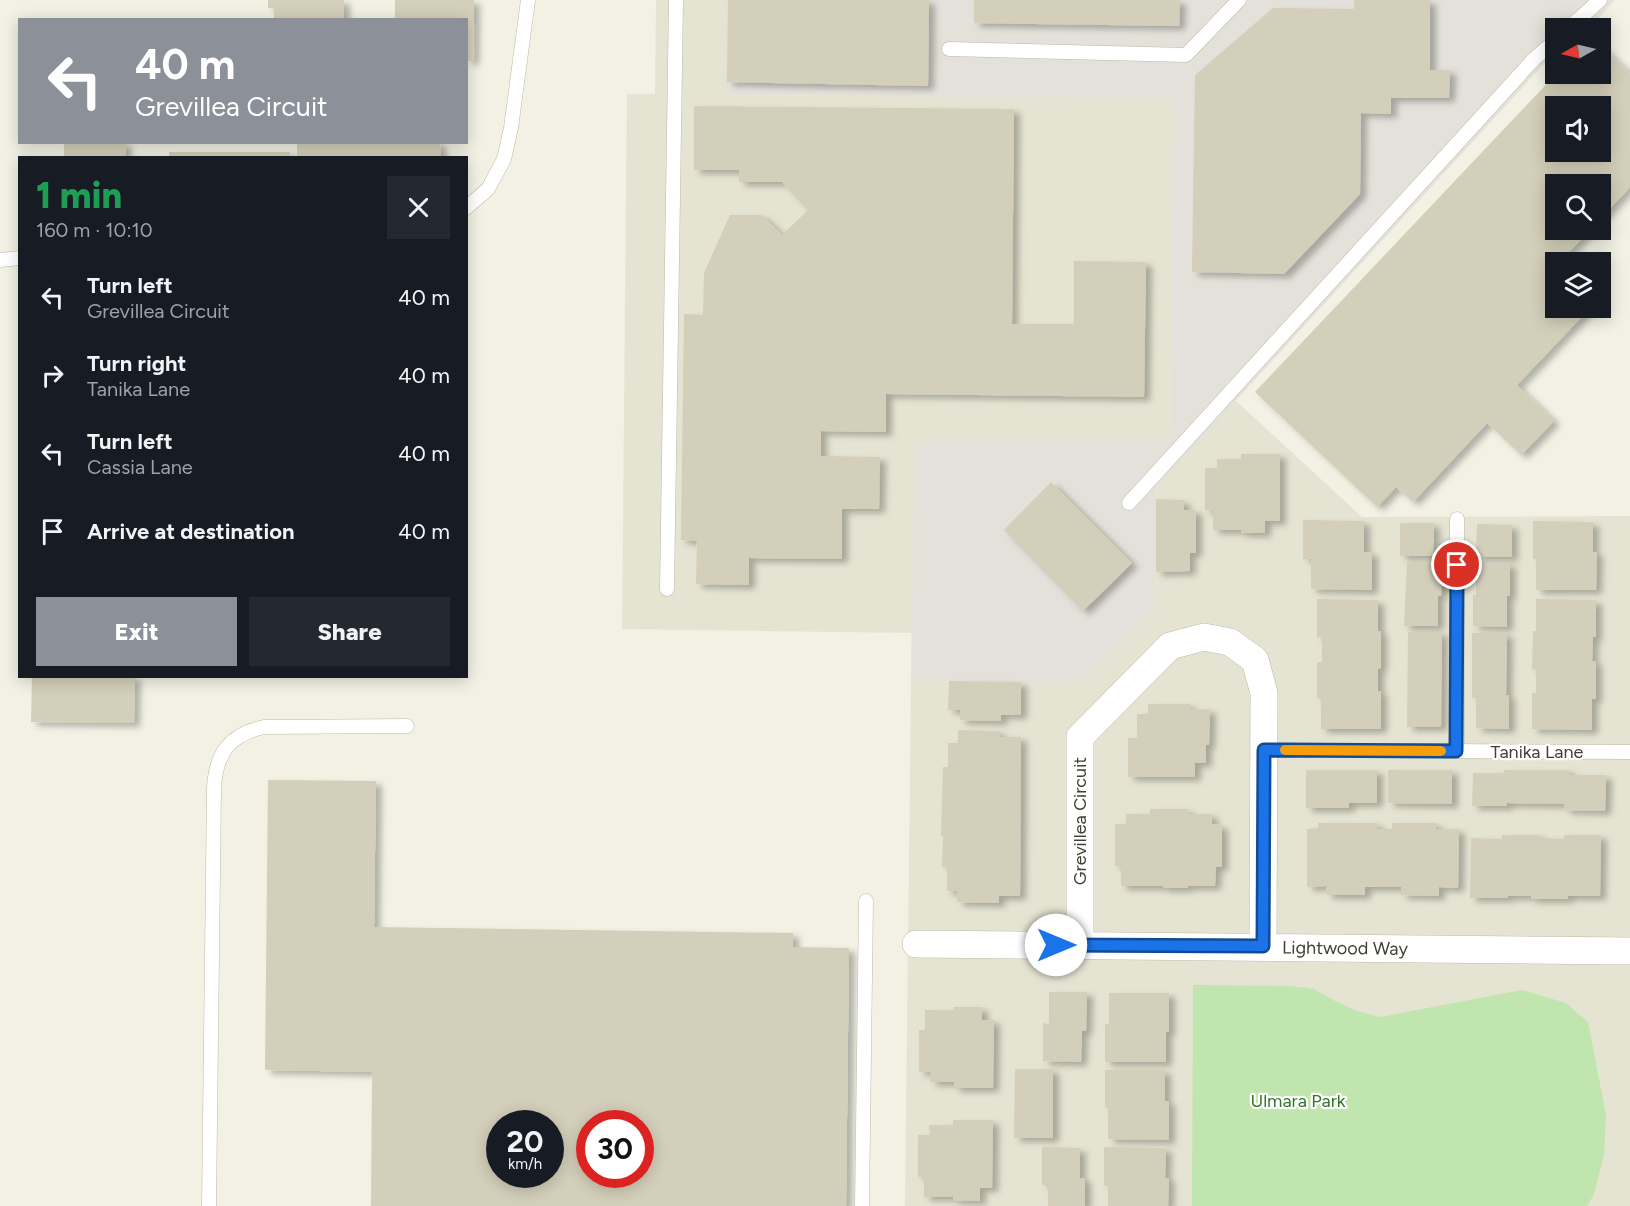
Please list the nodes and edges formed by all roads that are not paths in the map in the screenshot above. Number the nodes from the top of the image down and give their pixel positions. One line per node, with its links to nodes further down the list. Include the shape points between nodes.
1 (528, 0): 8 (lane, via 504,159 488,189)
2 (676, 0): 13 (lane)
3 (1239, 0): 6 (lane, via 1186,55)
4 (1600, 0): 5 (lane)
5 (1580, 18)
6 (949, 49)
7 (1545, 50): 11 (lane)
8 (468, 206)
9 (18, 258): 10 (lane)
10 (0, 260)
11 (1129, 503)
12 (1457, 519): 16 (lane)
13 (667, 589)
14 (407, 726): 23 (lane, via 264,726 236,738 219,759 214,788)
15 (1264, 750): 16 (lane, Tanika Lane); 20 (street, Grevillea Circuit, via 1264,693 1255,660 1230,642 1204,637 1170,646 1080,737); 21 (street, Grevillea Circuit)
16 (1456, 751): 17 (lane, Tanika Lane)
17 (1630, 752)
18 (866, 901): 24 (lane)
19 (916, 944): 20 (street, Lightwood Way)
20 (1080, 945): 21 (street, Lightwood Way)
21 (1263, 946): 22 (street, Lightwood Way)
22 (1630, 951)
23 (209, 1206)
24 (862, 1206)

